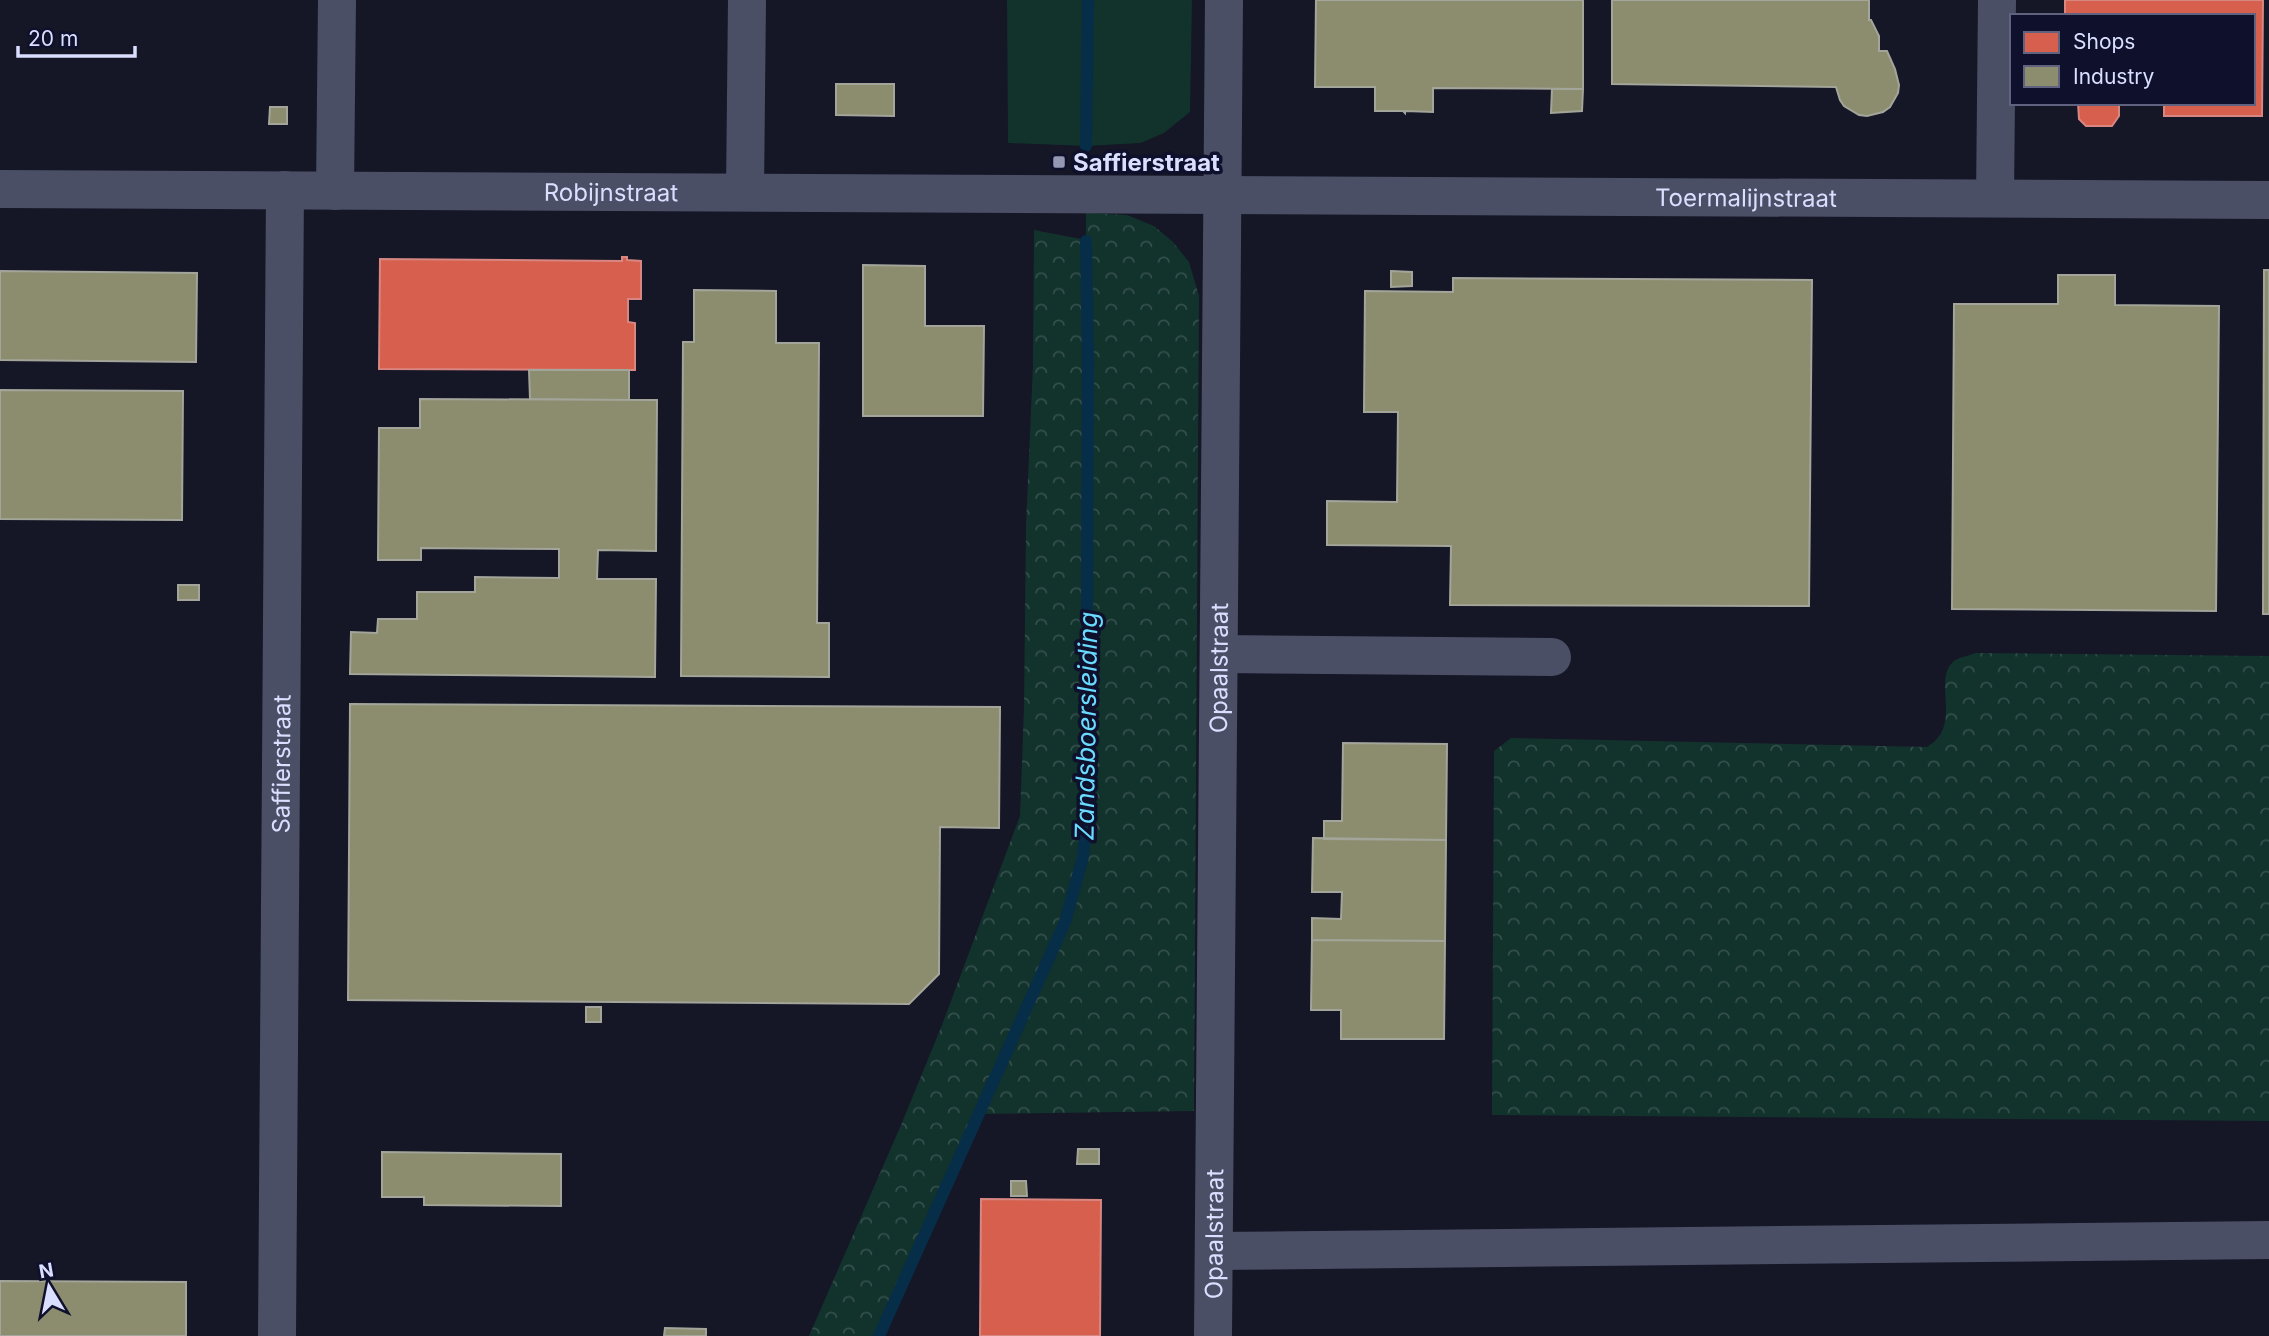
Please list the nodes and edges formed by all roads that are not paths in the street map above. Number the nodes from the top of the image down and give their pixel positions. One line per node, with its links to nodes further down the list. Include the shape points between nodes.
1 (337, 0): 7 (street)
2 (747, 0): 8 (street)
3 (1224, 0): 9 (street, Opaalstraat)
4 (1997, 0): 10 (street)
5 (0, 189): 6 (street, Robijnstraat)
6 (285, 190): 7 (street, Robijnstraat); 16 (street, Saffierstraat)
7 (335, 191): 8 (street, Robijnstraat)
8 (745, 192): 9 (street, Robijnstraat)
9 (1222, 195): 10 (street, Toermalijnstraat); 12 (street, Opaalstraat)
10 (1995, 198): 11 (street, Toermalijnstraat)
11 (2269, 200)
12 (1219, 654): 13 (street); 15 (street, Opaalstraat)
13 (1552, 657)
14 (2269, 1240): 15 (street)
15 (1213, 1251): 17 (street, Opaalstraat)
16 (277, 1336)
17 (1213, 1336)

